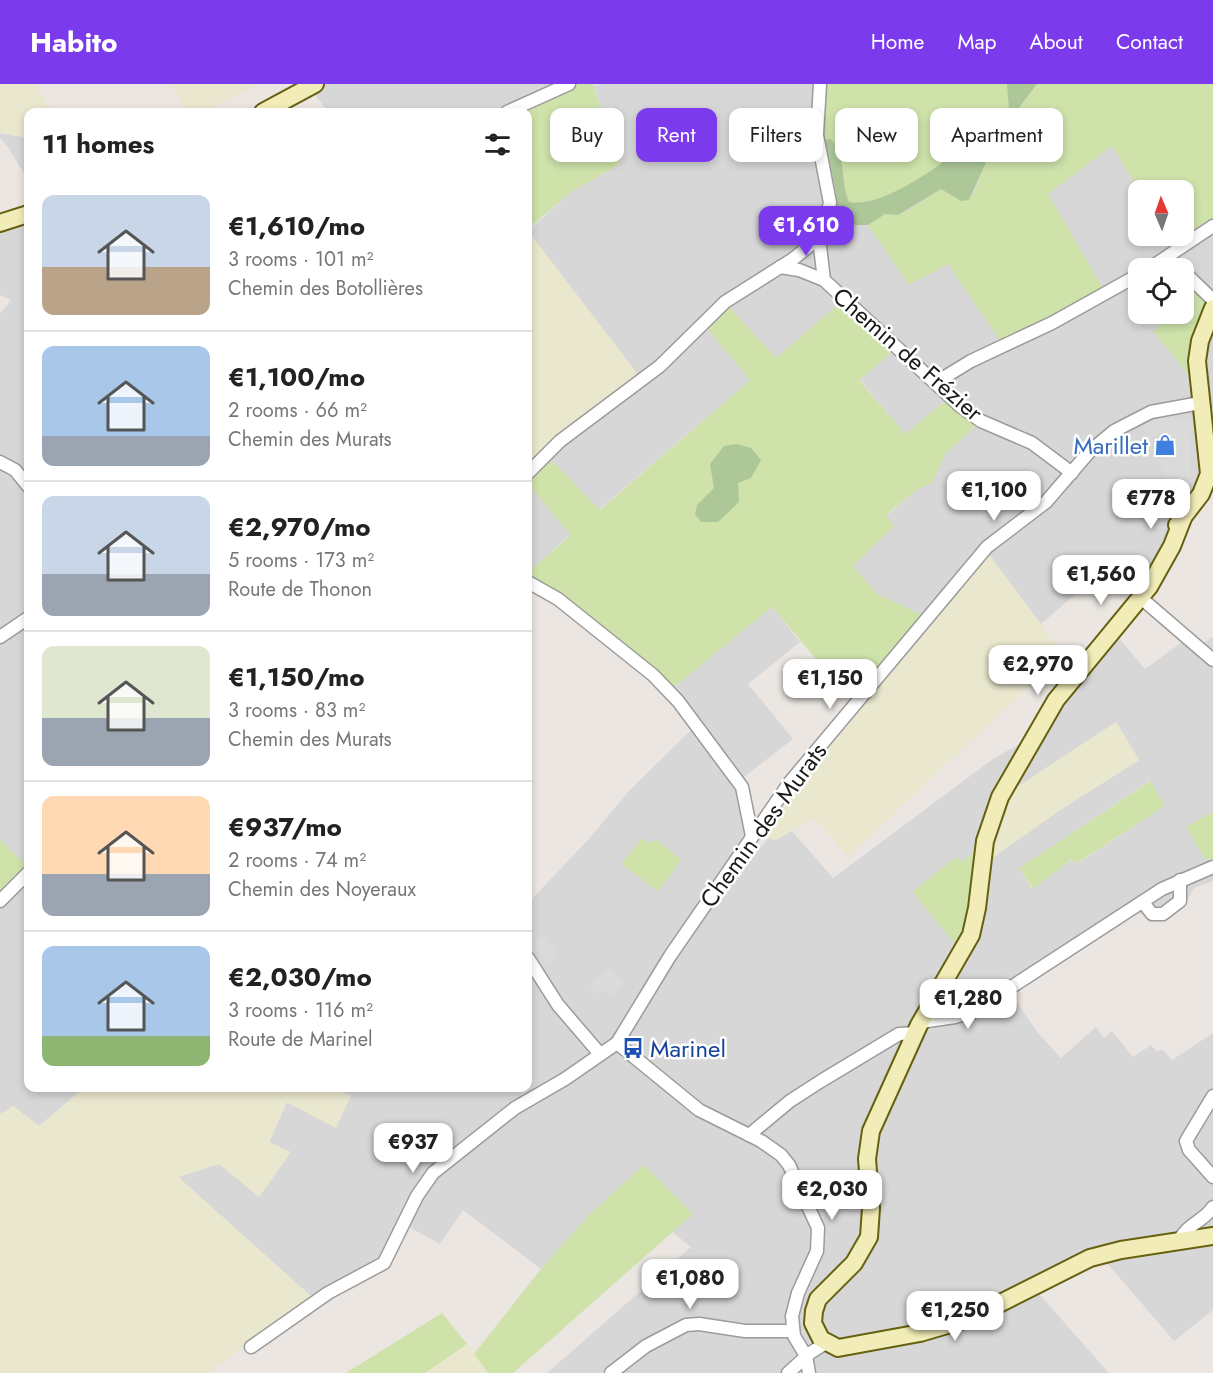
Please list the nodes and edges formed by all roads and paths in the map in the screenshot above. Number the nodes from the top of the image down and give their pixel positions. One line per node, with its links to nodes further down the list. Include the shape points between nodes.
1 (315, 84): 4 (street)
2 (569, 84): 5 (street)
3 (820, 84): 9 (street, Chemin de Frézier, via 818,135 830,204)
4 (270, 108)
5 (516, 108)
6 (24, 215): 7 (street)
7 (0, 223)
8 (1213, 226): 10 (street)
9 (819, 238): 11 (street); 12 (street, Chemin de Frézier)
10 (1170, 257)
11 (780, 267): 12 (street); 20 (street, via 725,302 660,366 560,441)
12 (824, 280): 17 (street, Chemin de Frézier)
13 (1128, 280): 17 (street)
14 (1194, 282): 15 (street)
15 (1213, 300)
16 (1213, 308): 18 (street, via 1198,351)
17 (935, 383): 21 (street, Chemin de Frézier, via 976,418 1032,443)
18 (1205, 407): 21 (street, Chemin des Murats, via 1164,408 1131,421 1096,445); 24 (street, via 1209,474 1201,494 1162,545)
19 (0, 462): 22 (street)
20 (532, 469)
21 (1072, 473): 28 (street, Chemin des Murats, via 1046,502 998,537 974,561 805,764)
22 (24, 481)
23 (532, 584): 28 (street, via 558,599 669,691 739,781 747,800)
24 (1137, 595): 27 (street); 35 (street, via 1115,615 1101,641 1044,717 1000,797 985,841 971,935)
25 (24, 621): 26 (street)
26 (0, 637)
27 (1213, 660)
28 (752, 836): 36 (street, Chemin des Murats, via 670,956)
29 (1213, 867): 31 (street)
30 (24, 877): 32 (street)
31 (1180, 880): 33 (street); 33 (street, via 1180,901 1163,914 1152,914)
32 (0, 901)
33 (1143, 902): 35 (street, via 973,1012)
34 (532, 967): 37 (street)
35 (918, 1027): 39 (street, via 899,1034 821,1081); 45 (street, via 869,1140 871,1227 866,1246 822,1294 814,1311 815,1329)
36 (617, 1043): 37 (street); 39 (street, via 699,1110)
37 (600, 1054): 46 (street, via 506,1115 433,1173 417,1196 384,1263 328,1293)
38 (1213, 1096): 40 (street, via 1186,1141)
39 (749, 1135): 44 (street, via 785,1160 819,1228 817,1251 793,1309)
40 (1213, 1177)
41 (1213, 1207): 43 (street)
42 (1213, 1236): 43 (street)
43 (1179, 1241): 45 (street, via 1084,1260 987,1312 956,1324 850,1347)
44 (793, 1331): 47 (street); 48 (street, via 686,1325 645,1346)
45 (826, 1343): 47 (street)
46 (251, 1347)
47 (806, 1356): 49 (street); 50 (street)
48 (611, 1373)
49 (788, 1373)
50 (809, 1373)

